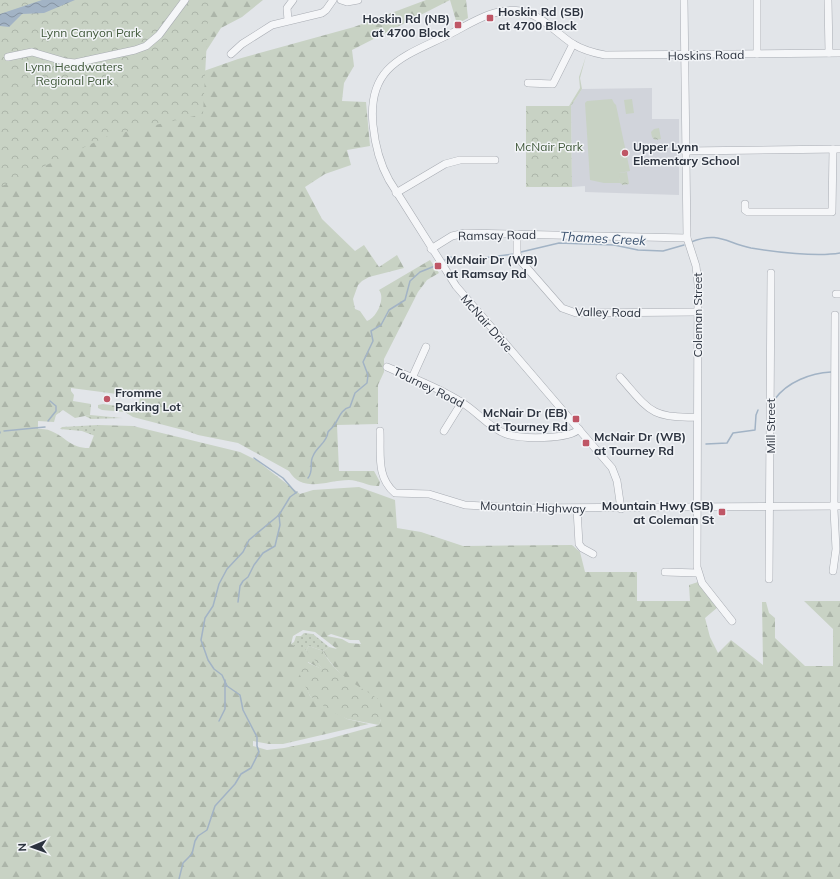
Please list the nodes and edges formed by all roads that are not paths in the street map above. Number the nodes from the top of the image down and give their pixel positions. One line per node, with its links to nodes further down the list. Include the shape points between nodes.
1 (185, 0): 16 (street, via 159,35 140,48 75,63 32,52)
2 (293, 0): 9 (street, via 287,8)
3 (333, 0): 9 (street, via 322,13)
4 (341, 0): 5 (street)
5 (358, 0)
6 (684, 0): 15 (street, Coleman Street)
7 (757, 0): 14 (street)
8 (828, 0): 11 (street)
9 (288, 20): 13 (street, via 264,29)
10 (573, 44): 15 (street, Hoskins Road, via 596,53 613,56); 17 (street, Hoskins Road, via 533,15 521,11 502,11 482,17 401,59 388,68); 18 (street, via 553,84)
11 (829, 53): 12 (street, Hoskins Road); 14 (street, Hoskins Road)
12 (840, 53)
13 (231, 54)
14 (757, 54): 15 (street, Hoskins Road)
15 (684, 55): 20 (street, Coleman Street)
16 (8, 57)
17 (381, 77): 22 (street, McNair Drive, via 372,99 375,140 380,162)
18 (528, 83)
19 (836, 149): 20 (street); 23 (street, via 832,212 748,212 745,210)
20 (686, 151): 25 (street, Coleman Street)
21 (495, 160): 22 (street, via 460,160 445,164)
22 (396, 193): 26 (street, McNair Drive)
23 (745, 204)
24 (517, 234): 25 (street, Ramsay Road); 26 (street, Ramsay Road, via 456,234); 28 (street, Valley Road, via 517,254 520,260 562,308 568,311)
25 (687, 238): 28 (street, Coleman Street, via 696,266)
26 (432, 249): 36 (street, McNair Drive, via 456,286)
27 (771, 273): 40 (street, Mill Street)
28 (698, 312): 35 (street, Coleman Street)
29 (835, 315): 39 (street)
30 (426, 347): 33 (street)
31 (387, 367): 33 (street, Tourney Road)
32 (620, 377): 35 (street, via 654,412 671,417)
33 (412, 378): 34 (street, Tourney Road)
34 (462, 402): 36 (street, Tourney Road, via 495,429 514,436 564,436); 38 (street)
35 (697, 417): 42 (street, Coleman Street)
36 (579, 430): 43 (street, McNair Drive, via 612,468 617,481)
37 (380, 431): 41 (street, Mountain Highway, via 381,473 386,484 395,493 429,494 472,505)
38 (444, 431)
39 (837, 506): 40 (street, Mountain Highway); 45 (street)
40 (769, 507): 42 (street, Mountain Highway); 48 (street, Mill Street)
41 (577, 508): 43 (street, Mountain Highway); 44 (street, via 579,544)
42 (697, 508): 43 (street, Mountain Highway); 47 (street, Coleman Street)
43 (621, 509)
44 (593, 554)
45 (833, 571)
46 (665, 572): 47 (street)
47 (698, 573): 49 (street, Coleman Street, via 702,583)
48 (769, 579)
49 (732, 621)

